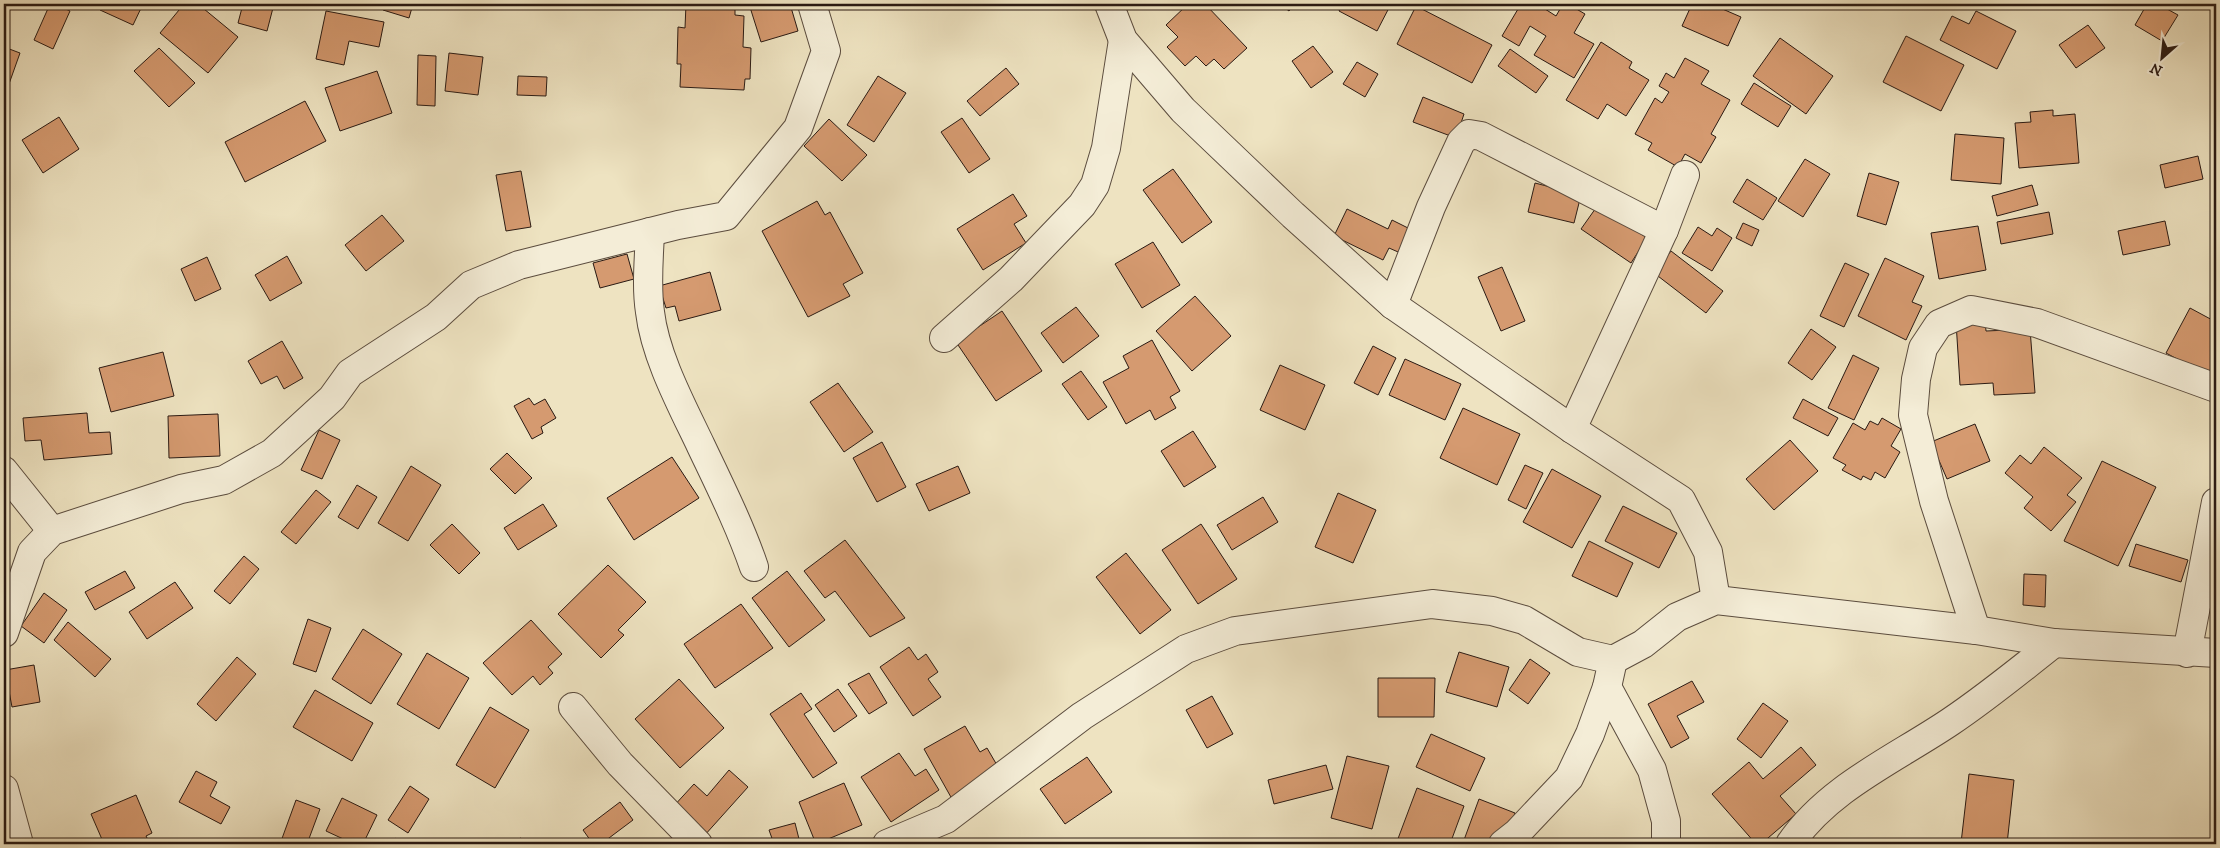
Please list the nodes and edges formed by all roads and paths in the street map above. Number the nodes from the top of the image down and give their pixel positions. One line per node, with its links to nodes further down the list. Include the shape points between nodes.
1 (812, 4): 6 (street, via 826,51 798,128 726,216)
2 (1109, 4): 3 (street)
3 (1123, 40): 7 (street, via 1183,110); 8 (street, via 1106,148 1095,185 1082,205 1011,279)
4 (1684, 175): 5 (street)
5 (1664, 230): 7 (street, via 1481,136 1469,134 1461,142 1431,207); 10 (street)
6 (650, 232): 13 (street, via 519,265 471,285 436,316 350,373 332,398 272,453 224,480 180,488); 14 (street, via 650,313 659,346 677,396 741,530)
7 (1393, 305): 10 (street)
8 (944, 338)
9 (2216, 388): 16 (street, via 2037,323 1971,310 1939,324 1923,348 1913,415 1934,501)
10 (1572, 429): 15 (street, via 1682,500 1708,552)
11 (4, 472): 13 (street)
12 (2216, 502): 19 (street)
13 (52, 531): 17 (street, via 32,552)
14 (754, 568)
15 (1716, 600): 16 (street); 21 (street, via 1677,617 1643,644)
16 (1976, 630): 18 (street)
17 (4, 633)
18 (2054, 644): 19 (street); 30 (street, via 1951,722 1840,793 1803,825)
19 (2187, 653): 20 (street)
20 (2216, 653)
21 (1613, 660): 22 (street); 27 (street, via 1578,652 1524,620 1492,611 1432,604 1235,631 1186,650 1082,716 946,819)
22 (1607, 687): 28 (street, via 1569,778); 29 (street, via 1652,770 1666,821)
23 (573, 708): 26 (street, via 620,764)
24 (4, 789): 25 (street)
25 (19, 844)
26 (698, 844)
27 (887, 844)
28 (1503, 844)
29 (1666, 844)
30 (1790, 844)

